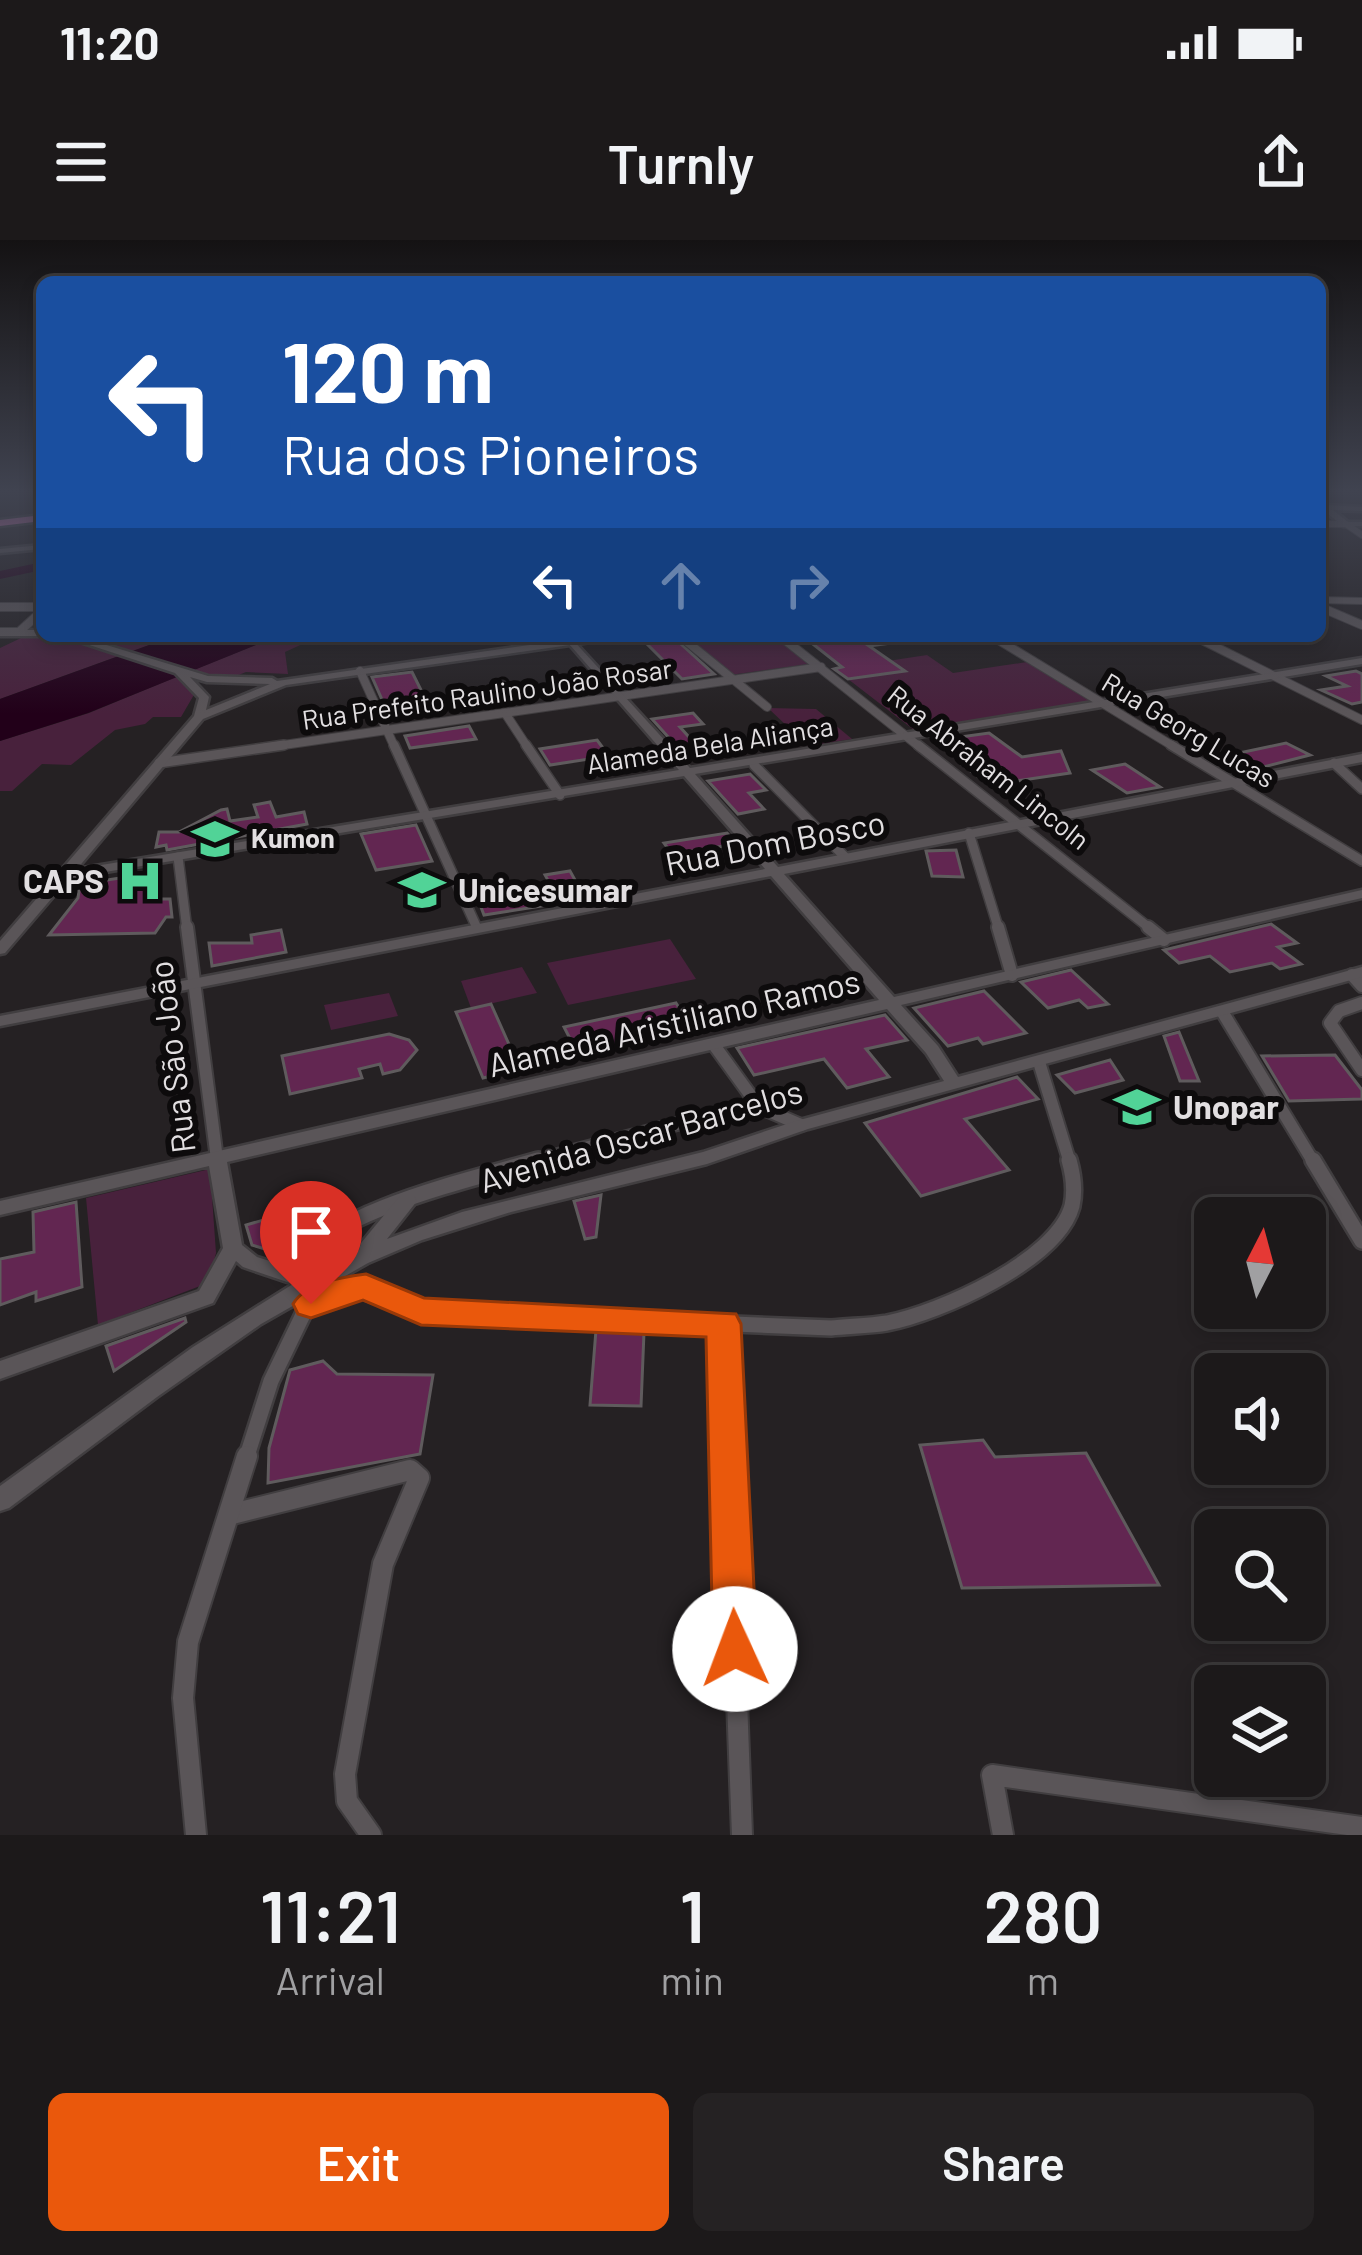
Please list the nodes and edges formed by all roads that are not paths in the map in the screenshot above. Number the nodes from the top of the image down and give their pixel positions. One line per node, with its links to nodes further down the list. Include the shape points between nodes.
1 (1362, 602): 2 (street)
2 (1326, 604)
3 (0, 607): 5 (street)
4 (1326, 607): 7 (street)
5 (36, 609)
6 (36, 615): 8 (street, via 19,632)
7 (1362, 625)
8 (0, 633): 9 (street)
9 (36, 633)
10 (85, 642): 19 (street)
11 (573, 642): 18 (street); 23 (street)
12 (687, 642): 22 (street)
13 (788, 642): 17 (street, Rua Abraham Lincoln)
14 (1002, 642): 24 (street, Rua Georg Lucas)
15 (1206, 642): 20 (street)
16 (1362, 661): 20 (street, Alameda Bela Aliança)
17 (821, 667): 22 (street, Rua Prefeito Raulino João Rosar); 32 (street, Rua Abraham Lincoln)
18 (360, 671): 21 (street); 31 (street)
19 (180, 673): 21 (street); 28 (street, via 201,691)
20 (1273, 675): 24 (street, Alameda Bela Aliança); 27 (street)
21 (303, 679): 28 (street)
22 (732, 680): 23 (street, Rua Prefeito Raulino João Rosar); 26 (street)
23 (619, 697): 29 (street, Rua Prefeito Raulino João Rosar); 37 (street)
24 (1105, 704): 32 (street, Alameda Bela Aliança); 38 (street, Rua Georg Lucas)
25 (1362, 705): 27 (street)
26 (767, 707)
27 (1341, 709): 30 (street)
28 (201, 711): 34 (street)
29 (505, 713): 31 (street, Rua Prefeito Raulino João Rosar); 40 (street)
30 (1362, 720)
31 (386, 731): 34 (street, Rua Prefeito Raulino João Rosar); 41 (street)
32 (912, 737): 36 (street, Alameda Bela Aliança); 42 (street, Rua Abraham Lincoln)
33 (1362, 758): 35 (street, Rua Dom Bosco)
34 (159, 763): 48 (street)
35 (1334, 763): 38 (street, Rua Dom Bosco); 39 (street)
36 (754, 765): 37 (street, Alameda Bela Aliança); 45 (street)
37 (689, 776): 40 (street, Alameda Bela Aliança); 47 (street)
38 (1233, 782): 42 (street, Rua Dom Bosco); 46 (street, Rua Georg Lucas)
39 (1362, 789)
40 (560, 795): 41 (street, Alameda Bela Aliança)
41 (427, 817): 44 (street, Alameda Bela Aliança); 50 (street)
42 (1021, 824): 43 (street, Rua Dom Bosco); 51 (street, Rua Abraham Lincoln)
43 (969, 833): 45 (street, Rua Dom Bosco); 53 (street)
44 (178, 857): 48 (street, Alameda Bela Aliança); 55 (street, Rua São João)
45 (845, 857): 47 (street, Rua Dom Bosco)
46 (1362, 861)
47 (772, 872): 50 (street, Rua Dom Bosco); 57 (street)
48 (64, 875): 52 (street)
49 (1362, 894): 51 (street, Alameda Aristiliano Ramos)
50 (477, 928): 55 (street, Rua Dom Bosco)
51 (1164, 940): 53 (street, Alameda Aristiliano Ramos)
52 (0, 950)
53 (1012, 975): 57 (street, Alameda Aristiliano Ramos)
54 (1359, 978): 58 (street, Avenida Oscar Barcelos)
55 (197, 982): 59 (street, Rua Dom Bosco); 66 (street, Rua São João)
56 (1362, 1003): 62 (street, via 1330,1023)
57 (888, 1004): 60 (street, Alameda Aristiliano Ramos); 63 (street)
58 (1223, 1013): 61 (street, Avenida Oscar Barcelos); 69 (street)
59 (0, 1021)
60 (714, 1045): 64 (street); 66 (street, Alameda Aristiliano Ramos)
61 (1040, 1062): 63 (street, Avenida Oscar Barcelos); 75 (street, via 1074,1188 1055,1236 988,1283 915,1316 860,1327)
62 (1362, 1070)
63 (955, 1085): 65 (street, Avenida Oscar Barcelos)
64 (754, 1104): 65 (street, via 771,1118); 67 (street)
65 (802, 1125): 71 (street, Avenida Oscar Barcelos, via 746,1147 443,1225)
66 (217, 1159): 68 (street, Alameda Aristiliano Ramos); 70 (street, Rua São João)
67 (407, 1201): 71 (street); 72 (street, via 315,1243)
68 (0, 1208)
69 (1362, 1241)
70 (233, 1248): 72 (street); 76 (street, via 206,1297)
71 (358, 1258): 73 (street); 74 (street, Avenida Oscar Barcelos)
72 (279, 1270): 74 (street)
73 (366, 1287): 74 (street); 75 (street, via 421,1311)
74 (312, 1294): 77 (street, Avenida Oscar Barcelos, via 281,1300); 78 (street, via 272,1381)
75 (723, 1324): 82 (street)
76 (0, 1370)
77 (0, 1500)
78 (232, 1514): 80 (street, via 183,1668); 81 (street, via 410,1470 419,1478 383,1564 345,1774 347,1801)
79 (1362, 1827): 83 (street, via 992,1775)
80 (196, 1835)
81 (371, 1835)
82 (742, 1835)
83 (1004, 1835)

